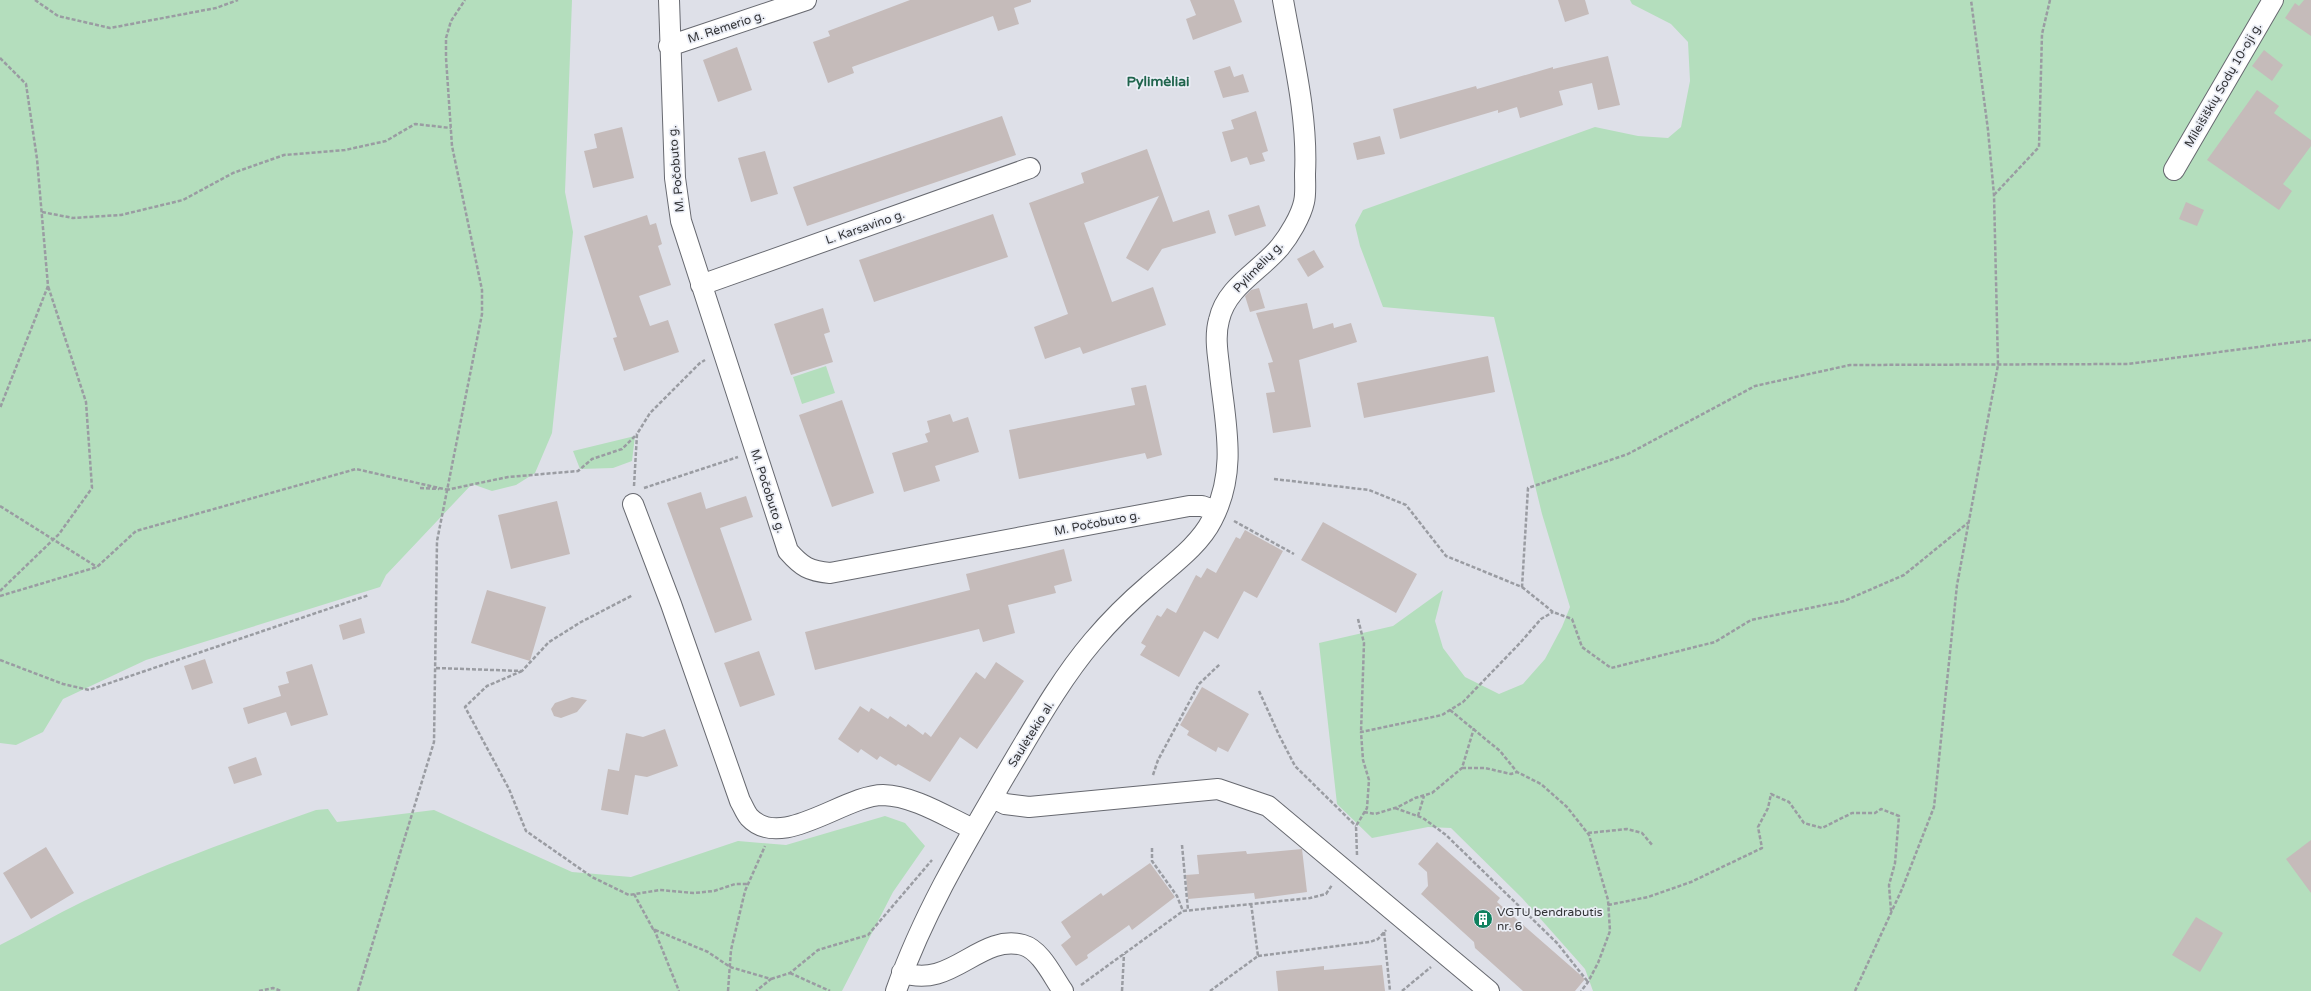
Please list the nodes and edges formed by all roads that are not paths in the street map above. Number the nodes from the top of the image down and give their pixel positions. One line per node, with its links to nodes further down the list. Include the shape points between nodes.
1 (668, 0): 5 (street, M. Počobuto g.)
2 (806, 0): 5 (street, M. Rėmerio g.)
3 (1283, 0): 10 (street, Pylimėlių g., via 1304,123 1304,202 1281,246 1238,286 1226,302 1219,318 1217,349 1229,448 1228,471)
4 (2273, 0): 7 (street, Mileišiškių Sodų 10-oji g.)
5 (669, 46): 8 (street, M. Počobuto g., via 675,178 681,221)
6 (1030, 168): 8 (street, L. Karsavino g.)
7 (2174, 170)
8 (701, 285): 10 (street, M. Počobuto g., via 788,551 798,564 814,572 830,573 1189,506 1202,506)
9 (634, 498): 12 (street, via 740,801 749,816 758,824 773,830 791,827 863,798 881,795 901,796)
10 (1216, 511): 11 (street, Saulėtekio al., via 1204,533 1135,597 1092,643 1060,687)
11 (992, 798): 12 (street, Saulėtekio al.); 16 (street, via 1005,804 1029,806 1218,789 1268,806)
12 (974, 829): 13 (street, Saulėtekio al., via 938,895)
13 (902, 972): 14 (street, via 913,980 930,981 946,978 996,948 1010,944 1024,945 1037,954); 15 (street, Saulėtekio al.)
14 (1071, 989)
15 (896, 991)
16 (1489, 991)

